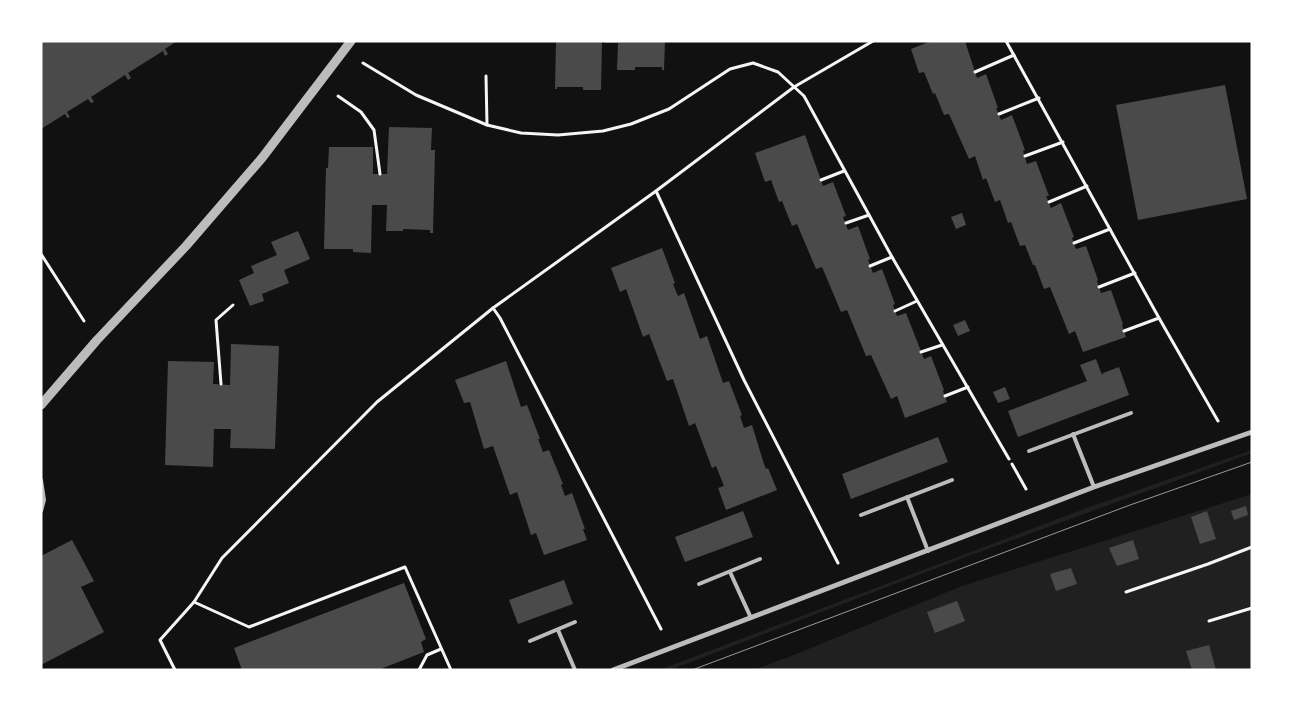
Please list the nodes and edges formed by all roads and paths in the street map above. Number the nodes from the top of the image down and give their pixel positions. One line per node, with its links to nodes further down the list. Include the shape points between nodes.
1 (351, 41): 4 (street)
2 (873, 41): 9 (path)
3 (1006, 41): 5 (path)
4 (344, 51): 8 (street); 12 (path, via 416,94)
5 (1014, 55): 6 (path); 10 (path)
6 (974, 72)
7 (486, 76): 12 (path)
8 (319, 83): 16 (path, via 361,112 374,130); 36 (street, via 262,158 186,246)
9 (794, 87): 12 (path, via 778,72 753,63 730,69 670,109 603,131 558,135 521,133); 15 (path, via 804,96); 19 (path)
10 (1039, 98): 11 (path); 13 (path)
11 (999, 114)
12 (487, 125)
13 (1063, 142): 14 (path); 18 (path)
14 (1025, 156)
15 (844, 171): 17 (path); 21 (path)
16 (380, 174)
17 (821, 180)
18 (1087, 186): 20 (path); 23 (path)
19 (656, 191): 32 (path); 59 (path, via 744,380)
20 (1049, 202)
21 (868, 215): 22 (path); 26 (path)
22 (846, 223)
23 (1110, 229): 24 (path); 28 (path)
24 (1074, 243)
25 (41, 254): 36 (path)
26 (892, 257): 27 (path); 30 (path)
27 (870, 266)
28 (1134, 273): 29 (path); 34 (path)
29 (1099, 287)
30 (917, 301): 33 (path); 37 (path)
31 (233, 305): 39 (path, via 216,320)
32 (493, 308): 62 (path, via 377,402 222,558); 70 (path)
33 (895, 311)
34 (1159, 318): 35 (path); 46 (path)
35 (1124, 331)
36 (97, 340): 42 (street)
37 (942, 344): 38 (path); 40 (path)
38 (921, 352)
39 (221, 384)
40 (968, 387): 41 (path); 52 (path)
41 (945, 396)
42 (41, 405)
43 (1131, 413): 45 (lane)
44 (1252, 432): 46 (street)
45 (1073, 434): 47 (lane); 50 (lane)
46 (1229, 439): 50 (street)
47 (1029, 451)
48 (41, 480): 53 (lane, via 44,500)
49 (952, 480): 51 (lane)
50 (1094, 488): 52 (street)
51 (907, 497): 54 (lane); 56 (lane)
52 (1037, 510): 56 (street)
53 (41, 511)
54 (861, 515)
55 (1252, 547): 61 (path)
56 (928, 551): 59 (street)
57 (760, 559): 58 (lane)
58 (730, 572): 60 (lane); 64 (lane)
59 (847, 582): 64 (street)
60 (699, 584)
61 (1126, 592)
62 (194, 602): 69 (path, via 249,627 405,567); 71 (path, via 160,640)
63 (1252, 608): 65 (path)
64 (751, 618): 70 (street)
65 (1209, 621)
66 (575, 622): 67 (lane)
67 (558, 630): 68 (lane); 74 (lane)
68 (530, 641)
69 (441, 649): 72 (path, via 427,655); 73 (path)
70 (671, 649): 75 (street)
71 (175, 670)
72 (419, 670)
73 (451, 670)
74 (575, 670)
75 (613, 670)

